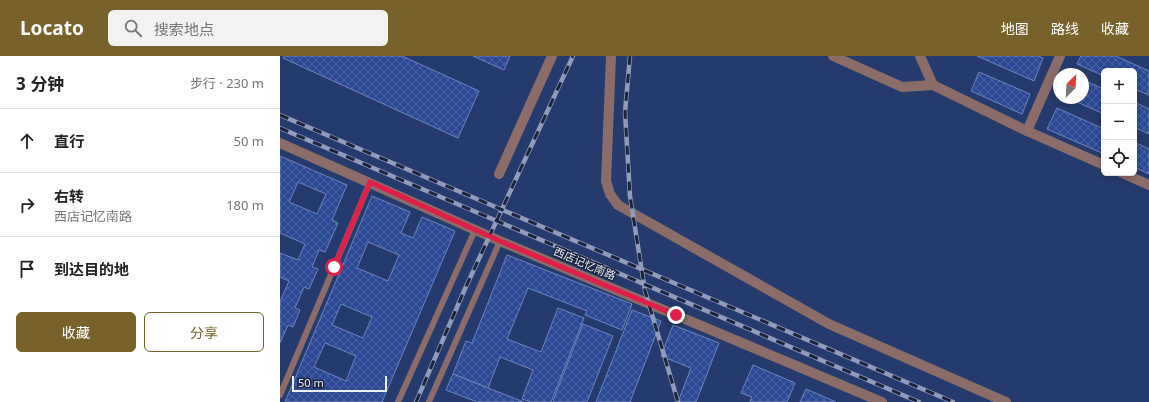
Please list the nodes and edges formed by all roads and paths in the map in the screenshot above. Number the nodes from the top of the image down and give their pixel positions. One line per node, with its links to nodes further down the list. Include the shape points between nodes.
1 (552, 56): 10 (street)
2 (611, 56): 20 (street, via 606,182 610,194 618,205 828,324)
3 (833, 56): 6 (street, via 902,87)
4 (920, 56): 6 (street)
5 (1060, 56): 7 (street)
6 (933, 85): 7 (street)
7 (1027, 131): 9 (street)
8 (280, 143): 12 (street, 西店记忆南路)
9 (1101, 164)
10 (500, 174)
11 (1129, 176): 13 (street)
12 (370, 182): 14 (street, 西店记忆南路); 16 (lane)
13 (1149, 185)
14 (475, 230): 15 (street, 西店记忆南路); 17 (lane)
15 (500, 241): 18 (lane); 19 (street, 西店记忆南路)
16 (280, 395)
17 (398, 402)
18 (429, 402)
19 (882, 402)
20 (1006, 402)

